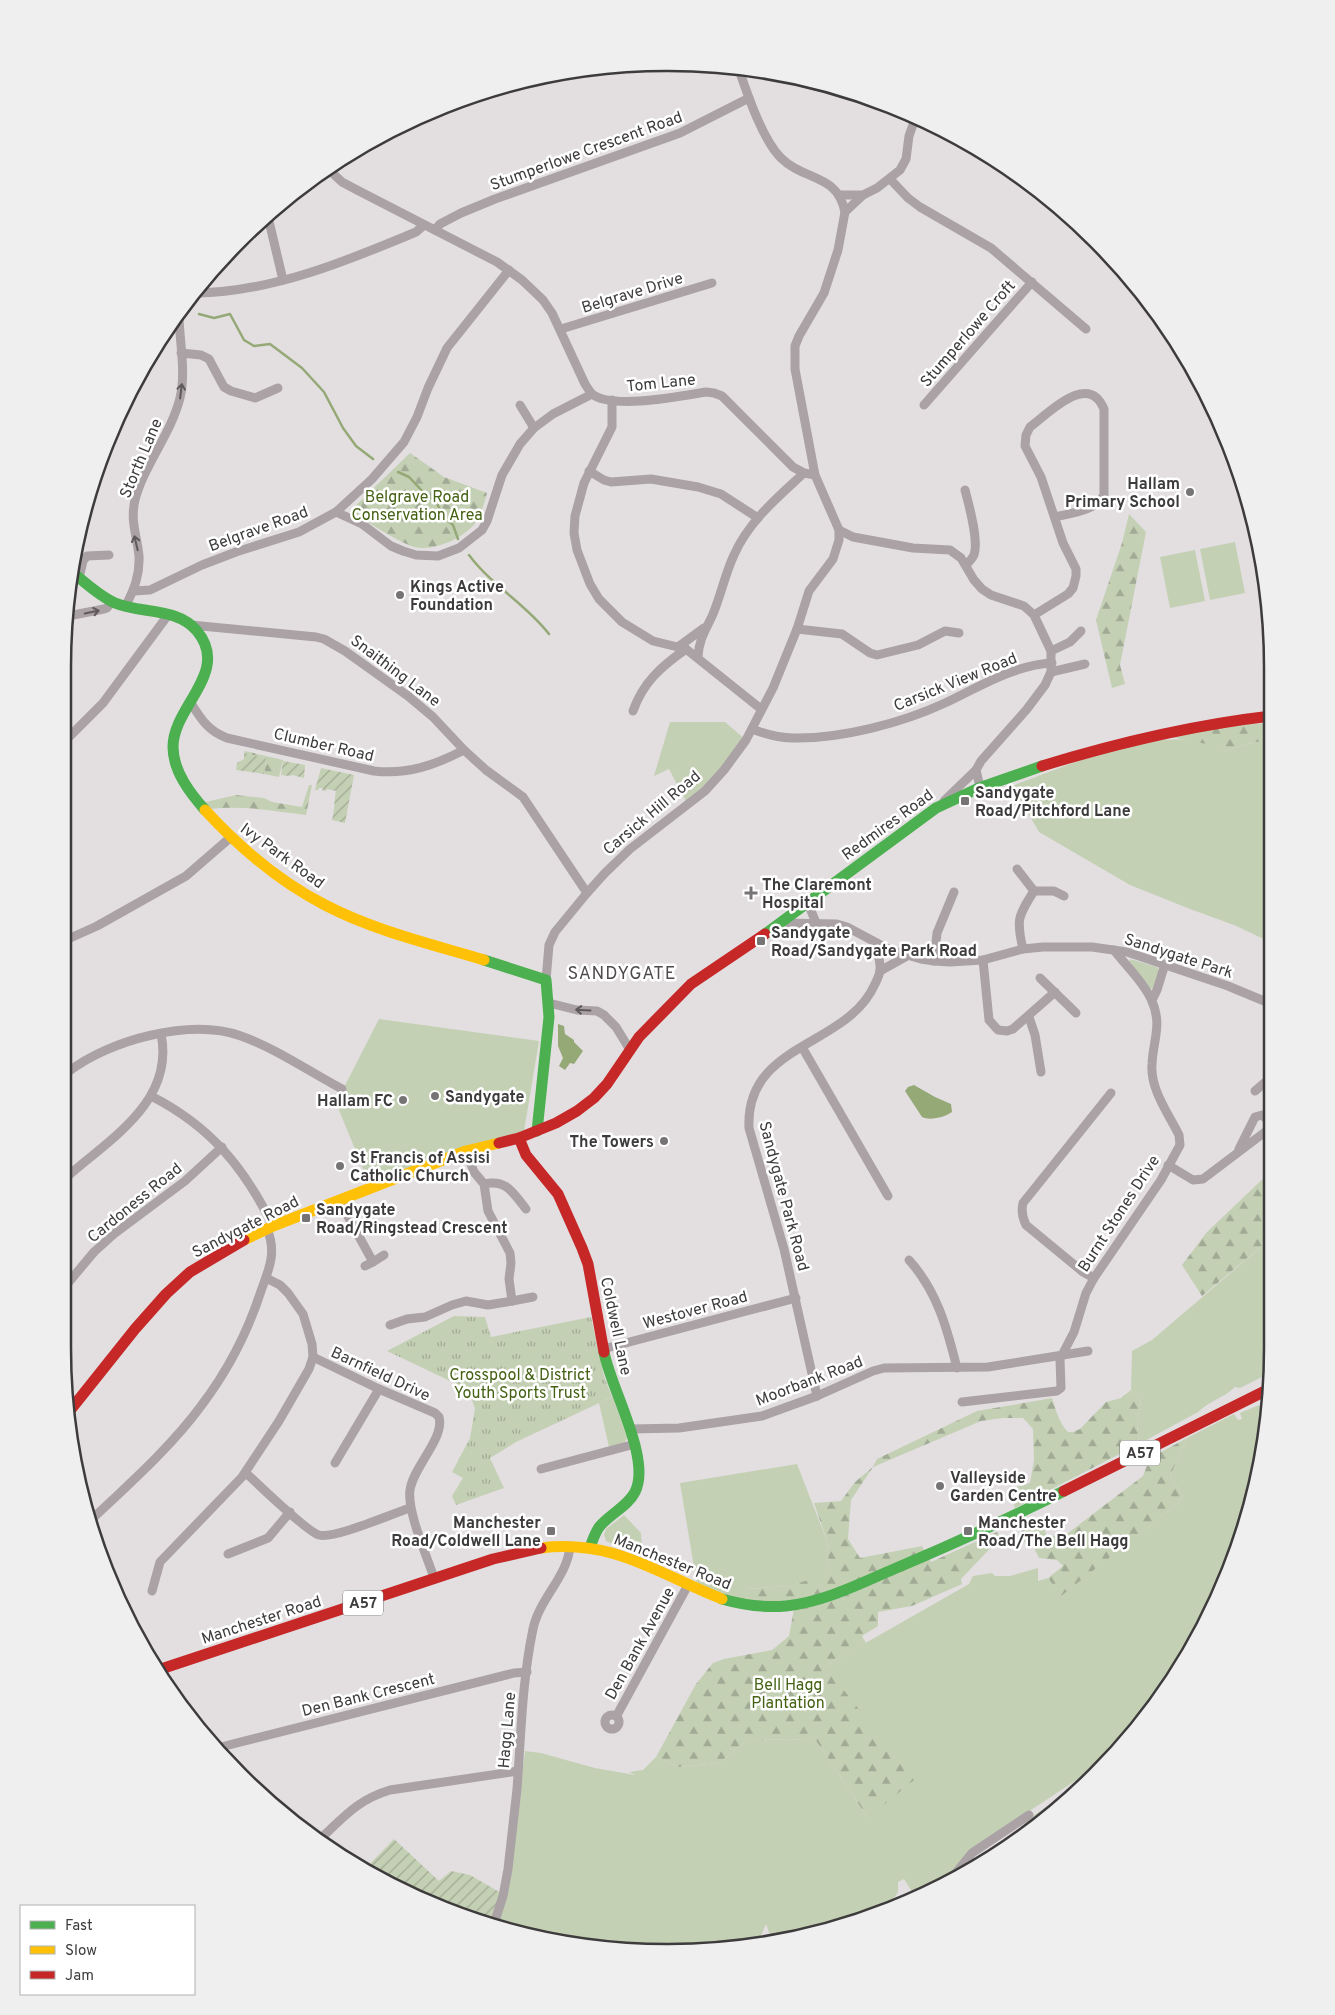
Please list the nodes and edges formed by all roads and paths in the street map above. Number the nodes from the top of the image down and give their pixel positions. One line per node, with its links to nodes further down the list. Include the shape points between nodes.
1 (741, 76): 2 (street)
2 (749, 98): 6 (street, via 772,148 781,158 791,166 826,181); 11 (street, Stumperlowe Crescent Road, via 672,137 495,199 440,224)
3 (913, 125): 5 (street, via 906,159)
4 (333, 174): 10 (street)
5 (890, 179): 7 (street); 14 (street, via 908,198 991,248)
6 (840, 195): 7 (street); 8 (street)
7 (863, 195): 8 (street)
8 (846, 212): 29 (street, via 831,274 799,336 794,357)
9 (269, 223): 13 (street)
10 (424, 226): 11 (street); 13 (street, via 340,262)
11 (434, 230): 12 (street)
12 (509, 270): 18 (street, via 543,300); 31 (street, Belgrave Road, via 447,348 404,442 372,479)
13 (282, 280): 16 (street, via 239,290)
14 (1032, 282): 19 (street); 24 (street, Stumperlowe Croft)
15 (712, 283): 18 (street, Belgrave Drive)
16 (203, 293)
17 (180, 324): 20 (street, Storth Lane)
18 (561, 328): 22 (street)
19 (1086, 329)
20 (181, 353): 21 (street, via 209,359 224,387 231,391 255,398); 39 (street, Storth Lane, one-way to 20, via 139,566 133,528 135,499 177,406 182,384)
21 (278, 388)
22 (592, 394): 23 (street, Tom Lane); 26 (street)
23 (612, 400): 27 (street, via 612,427); 28 (street, Tom Lane, via 650,400 714,393 728,401 793,467)
24 (924, 404)
25 (520, 405): 26 (street)
26 (534, 428): 31 (street, via 509,460 482,530 460,548 438,556 416,555 391,546 362,524)
27 (590, 470): 33 (street, via 611,482 651,480 698,486 721,494); 50 (street, via 579,498 574,533 590,584 599,600 622,622 654,641)
28 (804, 473): 29 (street, Tom Lane); 33 (street)
29 (815, 475): 34 (street)
30 (965, 490): 36 (street, via 975,550)
31 (336, 512): 39 (street, Belgrave Road, via 299,532 202,565 150,590)
32 (1055, 517): 32 (street, via 1041,476 1025,446 1026,435 1030,428 1075,394 1088,394 1099,400 1104,409 1104,495 1096,505); 44 (street, via 1076,569 1075,583 1068,594)
33 (758, 518): 46 (street, via 735,553)
34 (839, 530): 36 (street, via 853,538 913,548 946,549); 47 (street, Carsick Hill Road, via 840,540 835,554 809,591)
35 (109, 555): 37 (street, via 87,556)
36 (966, 565): 44 (street, via 982,589 1024,606)
37 (80, 567)
38 (78, 577): 40 (street, Snaithing Lane)
39 (134, 591): 41 (street, Storth Lane)
40 (112, 601): 41 (street, Snaithing Lane); 42 (street, one-way to 40, via 107,608)
41 (125, 607): 43 (street, Snaithing Lane)
42 (74, 615)
43 (168, 615): 45 (street, Snaithing Lane); 60 (street, via 103,703)
44 (1034, 615): 51 (street)
45 (191, 625): 55 (street, Ivy Park Road, via 204,643 207,658 203,681); 61 (street, Snaithing Lane, via 324,639 408,696)
46 (707, 627): 50 (street); 52 (street, via 698,644)
47 (797, 629): 49 (street, via 842,634 870,653 877,654 918,645 945,631); 56 (street, Carsick Hill Road)
48 (1081, 632): 51 (street, via 1070,642)
49 (959, 633)
50 (682, 648): 52 (street); 57 (street, via 658,669 643,688)
51 (1050, 651): 54 (street)
52 (698, 657): 56 (street)
53 (1085, 664): 54 (street, Carsick View Road)
54 (1052, 668): 59 (street, Carsick View Road, via 1008,673 926,711 865,728 792,738); 62 (street, via 1045,685)
55 (191, 703): 61 (street, Clumber Road, via 207,728 216,734 374,771 418,769); 65 (street, Ivy Park Road, via 174,733 175,759 194,798)
56 (762, 709): 59 (street, Carsick Hill Road)
57 (633, 711)
58 (1264, 717): 63 (street, Redmires Road, via 1167,731 1065,758)
59 (752, 729): 68 (street, Carsick Hill Road, via 736,755 705,791 630,849)
60 (71, 735)
61 (464, 750): 68 (street, Snaithing Lane, via 523,797)
62 (976, 770): 63 (street); 64 (street)
63 (980, 787): 64 (street, Redmires Road)
64 (940, 805): 71 (street, Redmires Road)
65 (232, 837): 74 (street, via 186,876); 84 (street, Ivy Park Road, via 304,893 340,913)
66 (1017, 869): 67 (street)
67 (1034, 891): 70 (street, via 1054,891); 76 (street, via 1018,924)
68 (587, 892): 84 (street, Carsick Hill Road, via 555,932 549,945)
69 (954, 892): 80 (street, via 937,933)
70 (1064, 896)
71 (808, 903): 72 (street, Redmires Road); 73 (street)
72 (782, 923): 73 (street, Sandygate Park); 93 (street, Redmires Road, via 691,984)
73 (816, 923): 75 (street, Sandygate Park, via 837,924)
74 (71, 938)
75 (875, 944): 78 (street, Sandygate Park); 82 (street)
76 (1023, 950): 77 (street, Sandygate Park, via 1067,946); 79 (street, Sandygate Park)
77 (1114, 950): 81 (street, Sandygate Park); 86 (street, Burnt Stones Drive)
78 (907, 956): 80 (street, Sandygate Park); 82 (street)
79 (983, 960): 80 (street, Sandygate Park); 90 (street, via 992,1024 998,1030 1007,1031)
80 (934, 961)
81 (1165, 964): 86 (street); 87 (street, Sandygate Park)
82 (880, 971): 92 (street, Sandygate Park Road, via 863,1004)
83 (1040, 978): 85 (street)
84 (546, 980): 88 (street, Carsick Hill Road)
85 (1055, 992): 89 (street); 90 (street)
86 (1152, 1000): 108 (street, Burnt Stones Drive, via 1157,1022 1153,1080 1180,1141)
87 (1264, 1001)
88 (549, 1003): 93 (street, one-way to 88, via 604,1015); 102 (street, Carsick Hill Road)
89 (1076, 1014)
90 (1029, 1017): 95 (street)
91 (162, 1034): 94 (street, via 119,1045); 97 (street, via 204,1029 240,1036); 100 (street, via 162,1061)
92 (802, 1047): 111 (street); 121 (street, Sandygate Park Road, via 776,1064 758,1083 748,1116)
93 (630, 1050): 102 (street, Redmires Road, via 594,1098 566,1118)
94 (71, 1067)
95 (1041, 1072)
96 (1264, 1083): 98 (street)
97 (342, 1089)
98 (1255, 1091)
99 (1110, 1093): 118 (street, via 1023,1203 1022,1209 1026,1225)
100 (151, 1096): 105 (street, via 192,1120); 109 (street, via 117,1136)
101 (1264, 1117): 106 (street, via 1255,1117)
102 (537, 1131): 104 (street, Redmires Road)
103 (1264, 1132): 106 (street)
104 (519, 1138): 107 (street, Sandygate Road); 124 (street, Coldwell Lane, via 526,1155 558,1194 582,1248 588,1264)
105 (222, 1147): 114 (street, via 258,1196); 119 (street, Cardoness Road, via 114,1234)
106 (1239, 1150): 108 (street, via 1203,1179 1193,1180)
107 (466, 1151): 110 (street, via 474,1172); 112 (street, Sandygate Road)
108 (1168, 1165): 118 (street, Burnt Stones Drive, via 1153,1194)
109 (71, 1174)
110 (484, 1184): 113 (street, via 499,1182 505,1185); 122 (street, via 488,1211 510,1253)
111 (888, 1196)
112 (339, 1200): 114 (street, Sandygate Road); 115 (street, via 369,1264)
113 (526, 1209)
114 (270, 1228): 117 (street, via 273,1253); 133 (street, Sandygate Road, via 208,1260 177,1283 135,1329)
115 (384, 1255)
116 (909, 1260): 128 (street, via 932,1290)
117 (266, 1278): 127 (street, via 280,1285 295,1302 307,1327); 141 (street, via 242,1336 202,1406)
118 (1094, 1278): 126 (street, Burnt Stones Drive)
119 (71, 1279)
120 (534, 1296): 122 (street)
121 (796, 1298): 124 (street, Westover Road); 131 (street, Sandygate Park Road)
122 (512, 1301): 123 (street, via 488,1305 466,1301 452,1305 427,1320 407,1319)
123 (390, 1325)
124 (603, 1348): 134 (street, Coldwell Lane, via 612,1382)
125 (1088, 1351): 126 (street, Moorbank Road)
126 (1062, 1355): 128 (street, Moorbank Road, via 995,1366); 132 (street, via 1059,1362 1061,1388 1057,1391)
127 (312, 1357): 129 (street, Barnfield Drive); 138 (street, via 309,1369)
128 (957, 1368): 131 (street, Moorbank Road, via 873,1370)
129 (379, 1389): 136 (street); 139 (street, Barnfield Drive, via 439,1417 440,1430 412,1480)
130 (1261, 1393): 146 (street, Manchester Road / A57, via 930,1555 829,1596 800,1605 743,1605)
131 (817, 1396): 134 (street, Moorbank Road, via 738,1421 679,1428)
132 (962, 1402)
133 (74, 1405)
134 (631, 1429): 135 (street, Coldwell Lane)
135 (635, 1444): 137 (street); 143 (street, Coldwell Lane, via 638,1485 634,1494 599,1527)
136 (335, 1464)
137 (541, 1469)
138 (246, 1473): 140 (street); 147 (street, via 166,1554 156,1571)
139 (410, 1508): 140 (street, via 328,1536 314,1533); 145 (street)
140 (290, 1512): 144 (street, via 268,1538)
141 (96, 1515)
142 (570, 1546): 143 (street, Manchester Road / A57); 145 (street, Manchester Road / A57, via 521,1551); 149 (street, Hagg Lane, via 566,1564 536,1618)
143 (590, 1547): 146 (street, Manchester Road / A57, via 642,1564)
144 (228, 1554)
145 (434, 1578): 148 (street, Manchester Road / A57)
146 (688, 1585): 150 (street, Den Bank Avenue)
147 (152, 1591)
148 (165, 1668)
149 (527, 1672): 151 (street, Den Bank Crescent, via 504,1675); 152 (street, Hagg Lane)
150 (617, 1715)
151 (224, 1746)
152 (518, 1770): 154 (street, via 375,1795 361,1802); 156 (street, Hagg Lane, via 508,1869)
153 (1029, 1816): 155 (street, via 972,1853)
154 (325, 1835)
155 (961, 1867)
156 (496, 1918)

